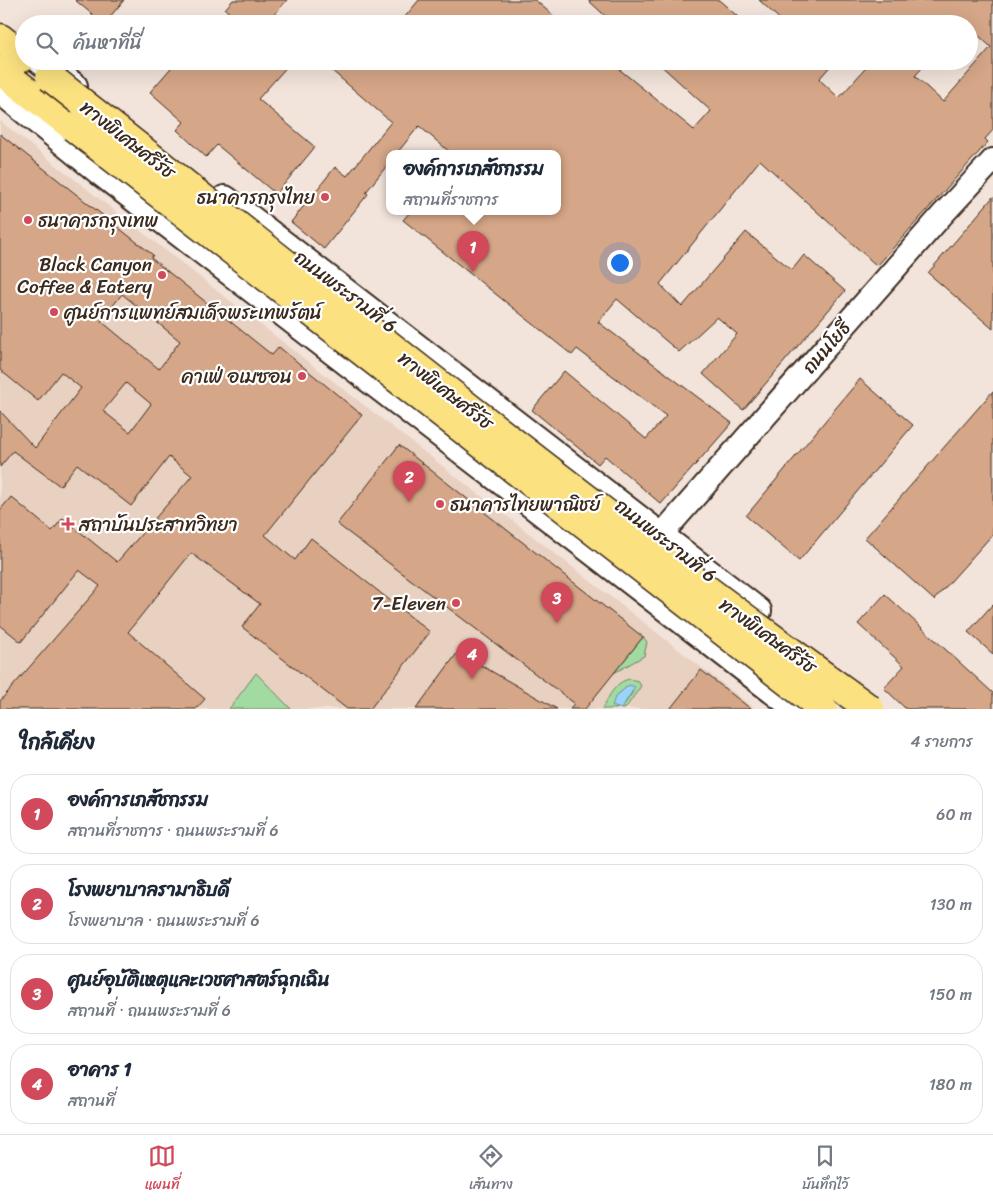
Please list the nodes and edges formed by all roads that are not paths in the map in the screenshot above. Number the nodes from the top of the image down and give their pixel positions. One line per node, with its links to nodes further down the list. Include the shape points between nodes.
1 (0, 30): 3 (main road)
2 (0, 38): 4 (highway)
3 (15, 41)
4 (15, 50)
5 (0, 70): 16 (highway, ทางพิเศษศรีรัช, bridge)
6 (41, 70): 17 (highway, ทางพิเศษศรีรัช, bridge, via 554,475)
7 (53, 70): 9 (main road, ถนนพระรามที่ 6)
8 (0, 90): 11 (main road, via 99,171)
9 (111, 113): 11 (main road); 12 (main road, ถนนพระรามที่ 6)
10 (993, 160): 14 (street, ถนนโยธี)
11 (214, 258): 13 (main road)
12 (335, 283): 13 (main road); 14 (main road, ถนนพระรามที่ 6)
13 (301, 327): 15 (main road)
14 (661, 535): 18 (main road, ถนนพระรามที่ 6)
15 (797, 709)
16 (823, 709)
17 (870, 709)
18 (886, 709)

